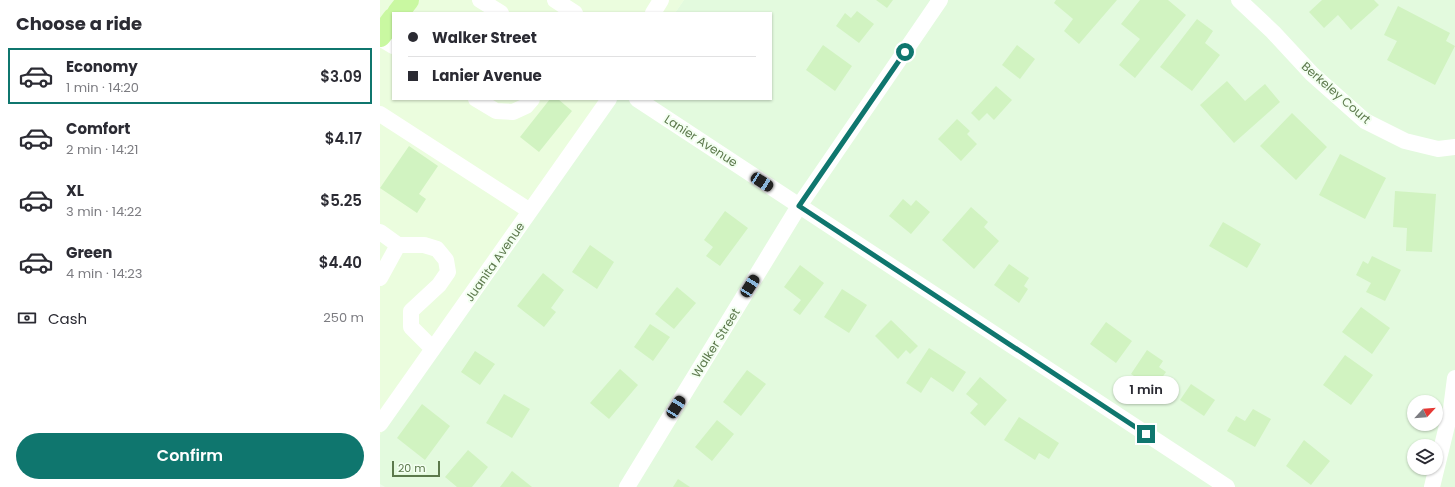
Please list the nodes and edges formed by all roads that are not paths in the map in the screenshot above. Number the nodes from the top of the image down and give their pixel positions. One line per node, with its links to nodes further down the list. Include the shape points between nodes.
1 (408, 0): 6 (highway)
2 (555, 0): 7 (street)
3 (661, 0): 8 (street)
4 (940, 0): 18 (street, Walker Street)
5 (1239, 0): 17 (street, Berkeley Court, via 1312,74 1365,121 1405,141 1438,149)
6 (399, 12)
7 (573, 12)
8 (654, 12)
9 (392, 21): 10 (highway)
10 (380, 37): 11 (street)
11 (392, 45)
12 (478, 100): 13 (street, via 496,111 507,112 526,106)
13 (531, 100)
14 (609, 100): 19 (street, Juanita Avenue)
15 (639, 100): 18 (street, Lanier Avenue)
16 (380, 114): 19 (street)
17 (1455, 147)
18 (799, 206): 26 (street, Walker Street); 27 (street, Lanier Avenue)
19 (530, 211): 23 (street, Juanita Avenue)
20 (380, 232): 21 (street)
21 (398, 245): 22 (street); 23 (street, via 424,245 437,249 446,260 448,272 439,285 411,311 411,327)
22 (380, 278)
23 (433, 349): 25 (street, Juanita Avenue)
24 (1455, 378): 28 (street, via 1451,409)
25 (380, 424)
26 (627, 487)
27 (1227, 487)
28 (1432, 487)

